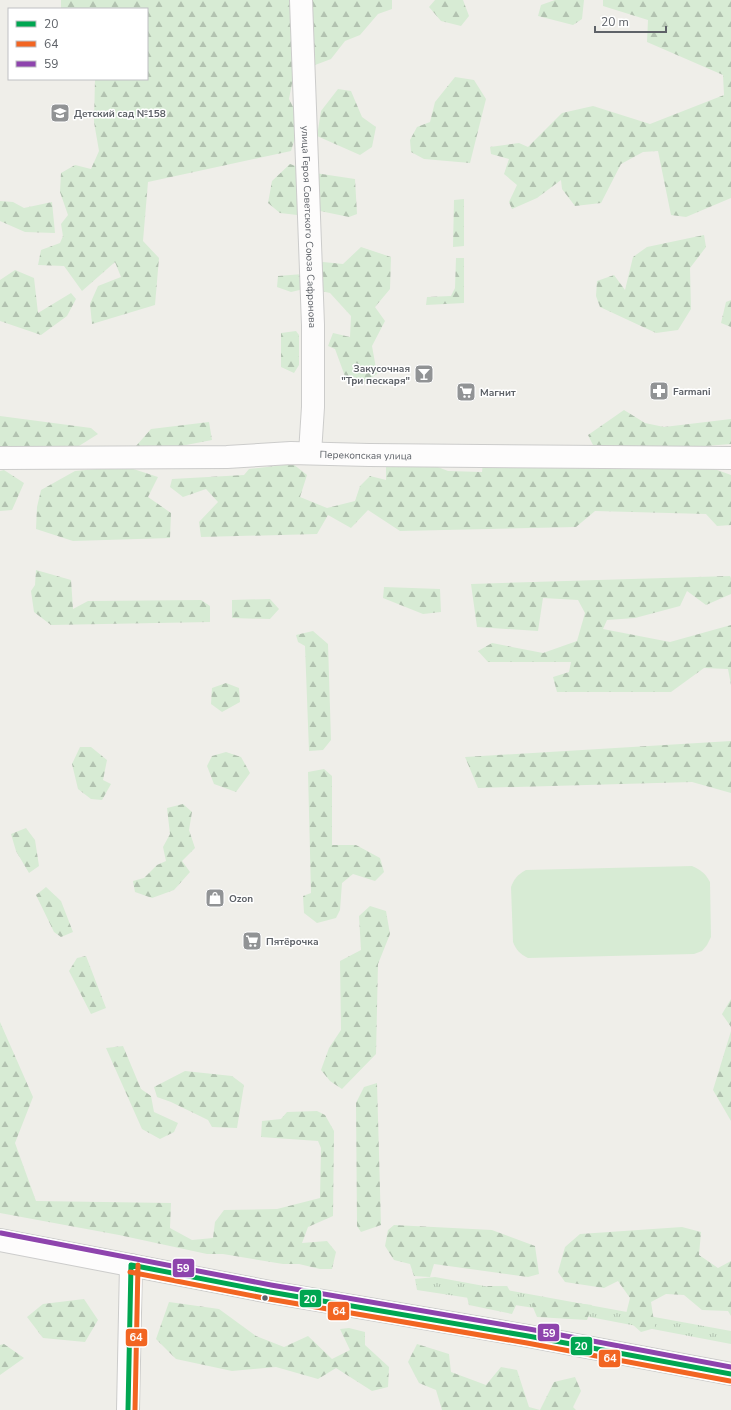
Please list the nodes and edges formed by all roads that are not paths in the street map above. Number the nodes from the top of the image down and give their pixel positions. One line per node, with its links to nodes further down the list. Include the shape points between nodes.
1 (301, 0): 2 (street, улица Героя Советского Союза Сафронова, via 313,325)
2 (310, 453): 3 (street, Перекопская улица, via 227,457); 4 (street, Перекопская улица)
3 (0, 458)
4 (731, 458)
5 (0, 1240): 6 (street)
6 (131, 1266): 7 (street); 8 (street)
7 (731, 1374)
8 (128, 1410)

